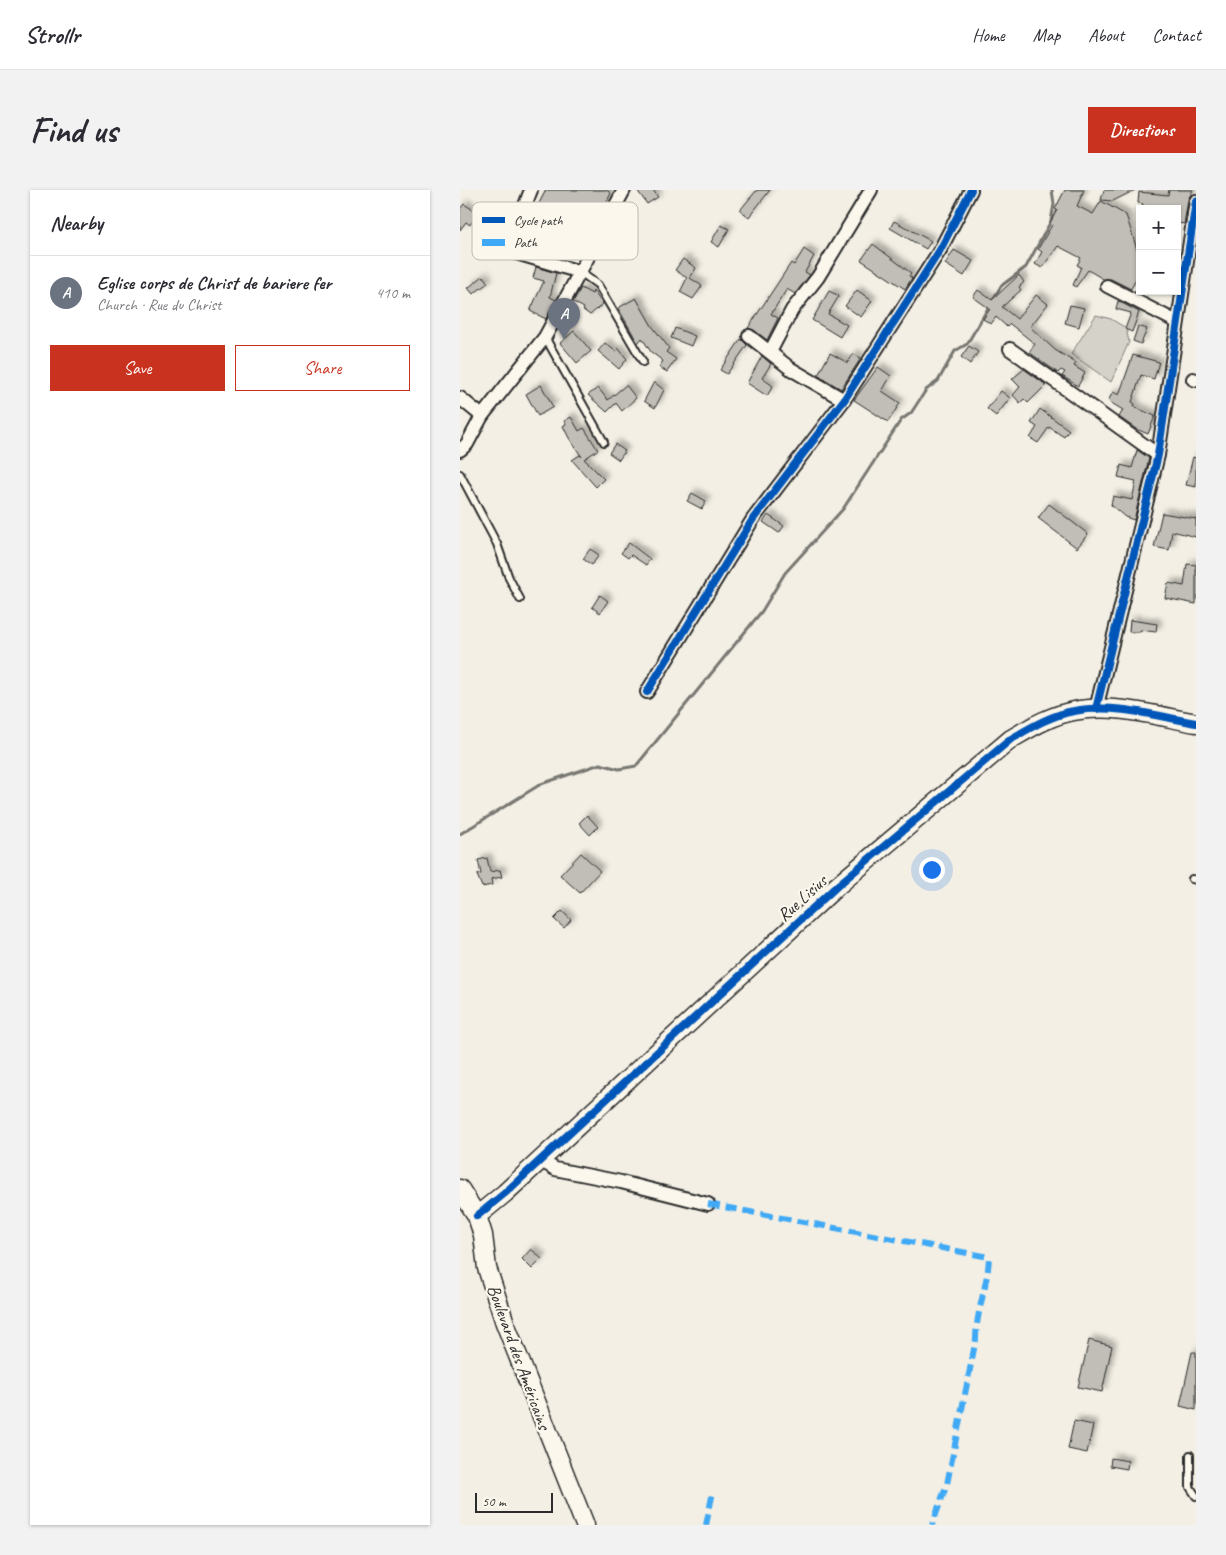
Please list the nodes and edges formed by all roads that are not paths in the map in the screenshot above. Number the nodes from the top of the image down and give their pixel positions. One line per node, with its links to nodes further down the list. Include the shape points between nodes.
1 (531, 190): 6 (street)
2 (624, 190): 7 (street)
3 (871, 190): 16 (street, via 818,277 792,310)
4 (971, 190): 19 (street, via 940,250)
5 (1196, 201): 12 (street)
6 (526, 202)
7 (618, 202)
8 (540, 260): 10 (street)
9 (586, 260): 10 (street)
10 (580, 272): 14 (street); 17 (lane, via 598,285)
11 (1107, 286): 12 (street)
12 (1177, 322): 23 (street)
13 (748, 336): 16 (street)
14 (545, 337): 20 (street); 21 (lane)
15 (1010, 349): 23 (street)
16 (770, 352): 19 (street, via 791,369)
17 (643, 362)
18 (460, 398): 20 (street)
19 (844, 400): 26 (street, via 753,520)
20 (482, 416): 22 (street, via 467,444)
21 (604, 442)
22 (460, 450)
23 (1158, 454): 27 (street)
24 (460, 474): 25 (lane)
25 (520, 599)
26 (647, 692)
27 (1098, 702): 28 (street, Rue Lisius, via 1125,711); 29 (street, Rue Lisius, via 1034,725 1010,739 843,880)
28 (1196, 722)
29 (540, 1160): 31 (street, via 555,1169); 32 (street, Rue Lisius)
30 (460, 1189): 32 (street, Boulevard des Américains)
31 (708, 1204)
32 (477, 1216): 35 (street, Boulevard des Américains, via 487,1268 505,1323)
33 (1190, 1455): 34 (lane, via 1190,1488)
34 (1196, 1496)
35 (585, 1525)

